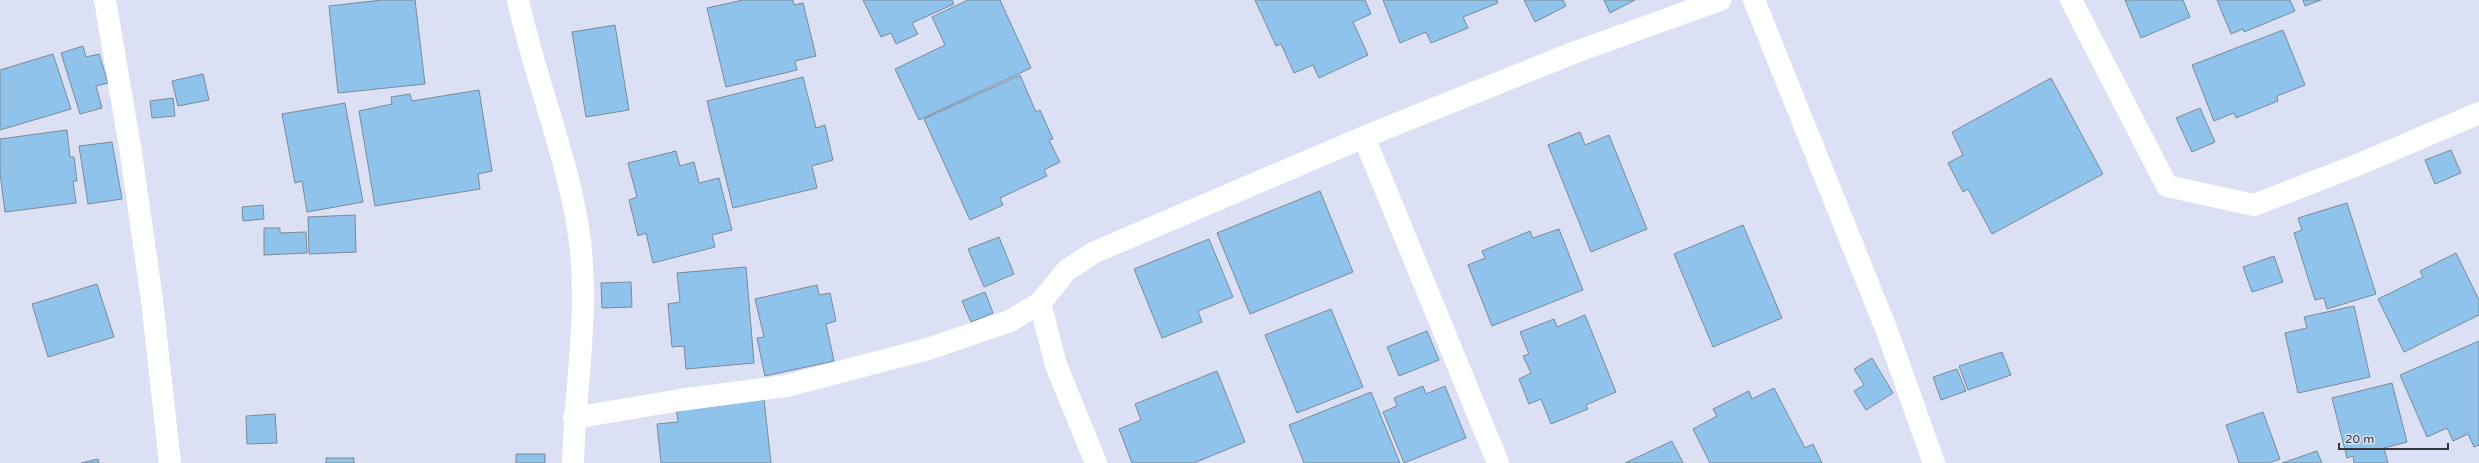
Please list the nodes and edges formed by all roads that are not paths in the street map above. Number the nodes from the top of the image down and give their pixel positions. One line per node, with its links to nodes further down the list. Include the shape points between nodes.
1 (105, 0): 10 (street, via 150,284)
2 (520, 0): 9 (street, via 555,128 579,234 582,312)
3 (1720, 0): 7 (street, via 1573,53)
4 (1754, 0): 14 (street, via 1887,331)
5 (2071, 0): 6 (street, via 2167,186 2254,205 2355,166)
6 (2479, 113)
7 (1364, 137): 8 (street, via 1095,252 1067,270); 13 (street)
8 (1040, 303): 9 (street, via 1010,321 928,349 786,386); 12 (street, via 1056,365)
9 (574, 418): 11 (street)
10 (170, 463)
11 (572, 463)
12 (1096, 463)
13 (1498, 463)
14 (1934, 463)

